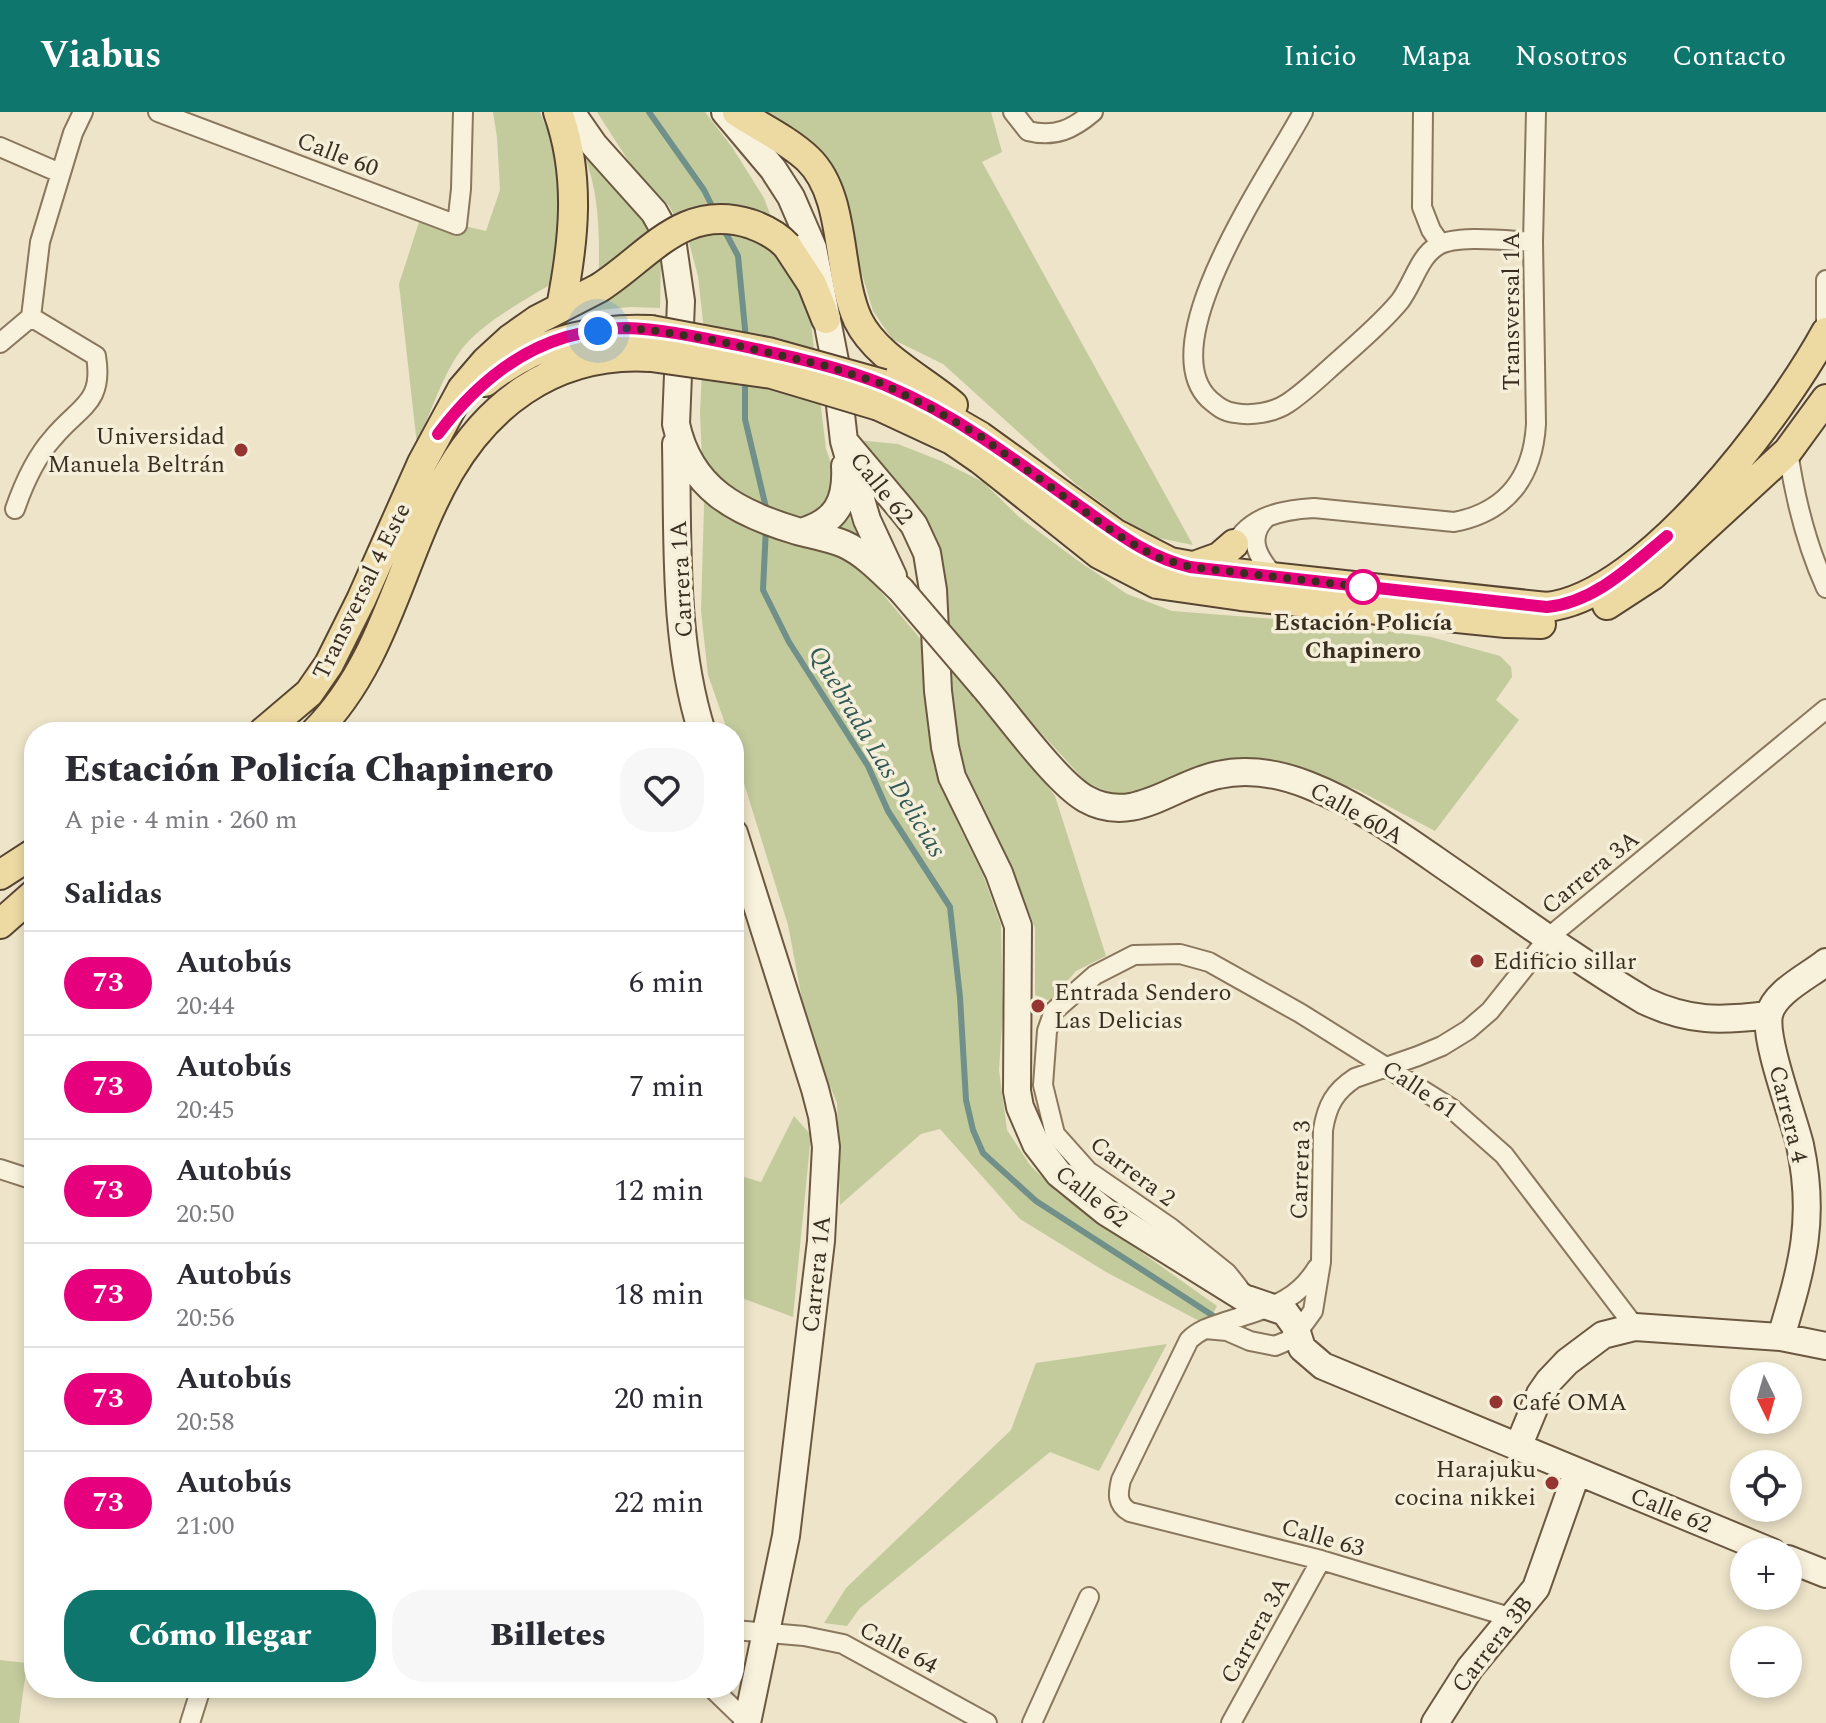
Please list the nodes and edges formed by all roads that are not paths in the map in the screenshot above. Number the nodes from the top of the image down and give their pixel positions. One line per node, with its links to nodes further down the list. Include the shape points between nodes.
1 (83, 112): 14 (street)
2 (158, 112): 3 (street, Calle 60, via 457,225)
3 (463, 112)
4 (558, 112): 18 (main road, via 571,165 574,211)
5 (571, 112): 26 (street, Calle 60A, via 654,212 673,246 681,301)
6 (725, 112): 20 (street, Calle 60A, via 791,197 813,248)
7 (737, 112): 30 (main road, via 808,159 821,175 851,298 867,334)
8 (1093, 112): 12 (street, via 1054,134 1028,131)
9 (1303, 112): 16 (street, via 1205,295 1192,350 1197,383 1205,395 1230,413 1257,414 1284,406 1385,319 1427,254)
10 (1423, 112): 16 (street, via 1422,207)
11 (1536, 112): 15 (street, Transversal 1A)
12 (1017, 118)
13 (0, 147): 14 (street)
14 (60, 173): 19 (street, via 40,242)
15 (1533, 242): 16 (street); 32 (street, Transversal 1A, via 1535,447 1530,464 1504,499 1471,519 1454,522 1314,508)
16 (1440, 243)
17 (1826, 280): 21 (street)
18 (561, 307): 20 (main road, bridge, via 629,268 658,241 713,219 743,222 787,246 812,284); 27 (main road, via 486,361 462,389)
19 (31, 317): 22 (street); 31 (street, via 96,356 99,377 92,401 52,438 25,479)
20 (826, 319): 29 (street, Calle 60A)
21 (1826, 333): 34 (main road, via 1774,416)
22 (0, 343)
23 (651, 343): 24 (main road, bridge, via 768,352); 27 (main road, via 622,328 566,337 526,354 478,387); 44 (main road, Transversal 4 Este, via 553,373 511,399 472,437 445,478 369,658)
24 (881, 395): 30 (main road, via 940,413); 41 (main road, via 981,460 1099,554 1130,572 1157,584)
25 (1826, 399): 28 (main road)
26 (676, 424): 33 (street, Calle 60A, via 692,470 720,495 747,512); 45 (street, Carrera 1A, via 682,632)
27 (438, 434): 43 (main road, Transversal 4 Este, via 329,664 309,693)
28 (1788, 451): 34 (main road); 39 (street, via 1801,521)
29 (845, 454): 33 (street, via 844,488 835,513); 40 (street, Calle 60A, via 867,520); 59 (street, Calle 62, via 909,518 927,553 938,691 952,777 999,873 1018,926 1017,1091 1036,1144 1059,1174 1106,1212)
30 (1006, 455): 36 (main road, via 1135,546)
31 (15, 509)
32 (1271, 514): 35 (street); 38 (street, via 1258,527 1255,547)
33 (801, 532): 40 (street, Calle 60A, via 846,545)
34 (1680, 538): 38 (main road, via 1595,591 1547,607); 41 (main road, via 1653,575 1598,611 1551,624)
35 (1234, 544): 36 (main road, via 1219,557); 37 (street)
36 (1190, 567): 37 (main road)
37 (1226, 572): 38 (main road); 41 (street)
38 (1275, 577)
39 (1826, 588)
40 (901, 590): 51 (street, Calle 60A, bridge, via 1086,799 1134,808 1217,775 1289,778 1386,825)
41 (1241, 596)
42 (1826, 709): 51 (street, Carrera 3A)
43 (275, 722)
44 (324, 722)
45 (699, 722)
46 (24, 859): 48 (main road)
47 (744, 865): 75 (street, Carrera 1A, via 815,1089 826,1147 821,1241 786,1536)
48 (0, 875)
49 (24, 903): 50 (main road)
50 (0, 924)
51 (1549, 937): 54 (street, Calle 60A, via 1667,1012 1714,1020); 55 (street, Carrera 3A, via 1490,1011 1468,1030)
52 (1134, 955): 55 (street, Calle 61, via 1180,954 1209,962); 59 (street, Carrera 2, via 1095,975 1054,1011 1042,1072 1055,1134 1088,1171 1227,1273)
53 (1826, 962): 54 (street, via 1781,996)
54 (1769, 1015): 64 (street, Carrera 4, via 1770,1040 1800,1146 1808,1208)
55 (1387, 1066): 58 (street, Carrera 3, via 1343,1086 1326,1112); 61 (street, Calle 61, via 1451,1108 1504,1155)
56 (0, 1169): 57 (street)
57 (24, 1177)
58 (1321, 1262): 60 (street, via 1300,1292); 63 (street, Carrera 3, via 1313,1311)
59 (1244, 1298): 60 (street, Calle 62)
60 (1271, 1306): 62 (street); 63 (street, Calle 62, via 1285,1312)
61 (1635, 1327): 64 (street); 66 (street, via 1603,1335 1557,1372 1540,1394)
62 (1205, 1329): 63 (street, via 1275,1346); 69 (street, Calle 63, via 1189,1340 1171,1374 1121,1480 1121,1505 1130,1512)
63 (1297, 1333): 66 (street, Calle 62, via 1302,1348 1323,1366)
64 (1781, 1337): 65 (street)
65 (1826, 1346)
66 (1518, 1447): 67 (street, Calle 62)
67 (1577, 1472): 68 (street, Calle 62); 73 (street, Carrera 3B, via 1545,1570)
68 (1738, 1538)
69 (1321, 1560): 73 (street, Calle 63); 82 (street, Carrera 3A)
70 (1802, 1565): 71 (street)
71 (1826, 1574)
72 (1089, 1597): 81 (street)
73 (1513, 1618): 83 (street, Carrera 3B, via 1470,1668)
74 (744, 1631): 75 (street, Calle 64)
75 (767, 1633): 79 (street, Carrera 1A); 80 (street, Calle 64, via 843,1644)
76 (198, 1698): 78 (street)
77 (722, 1698): 79 (street)
78 (190, 1723)
79 (747, 1723)
80 (987, 1723)
81 (1032, 1723)
82 (1231, 1723)
83 (1435, 1723)

